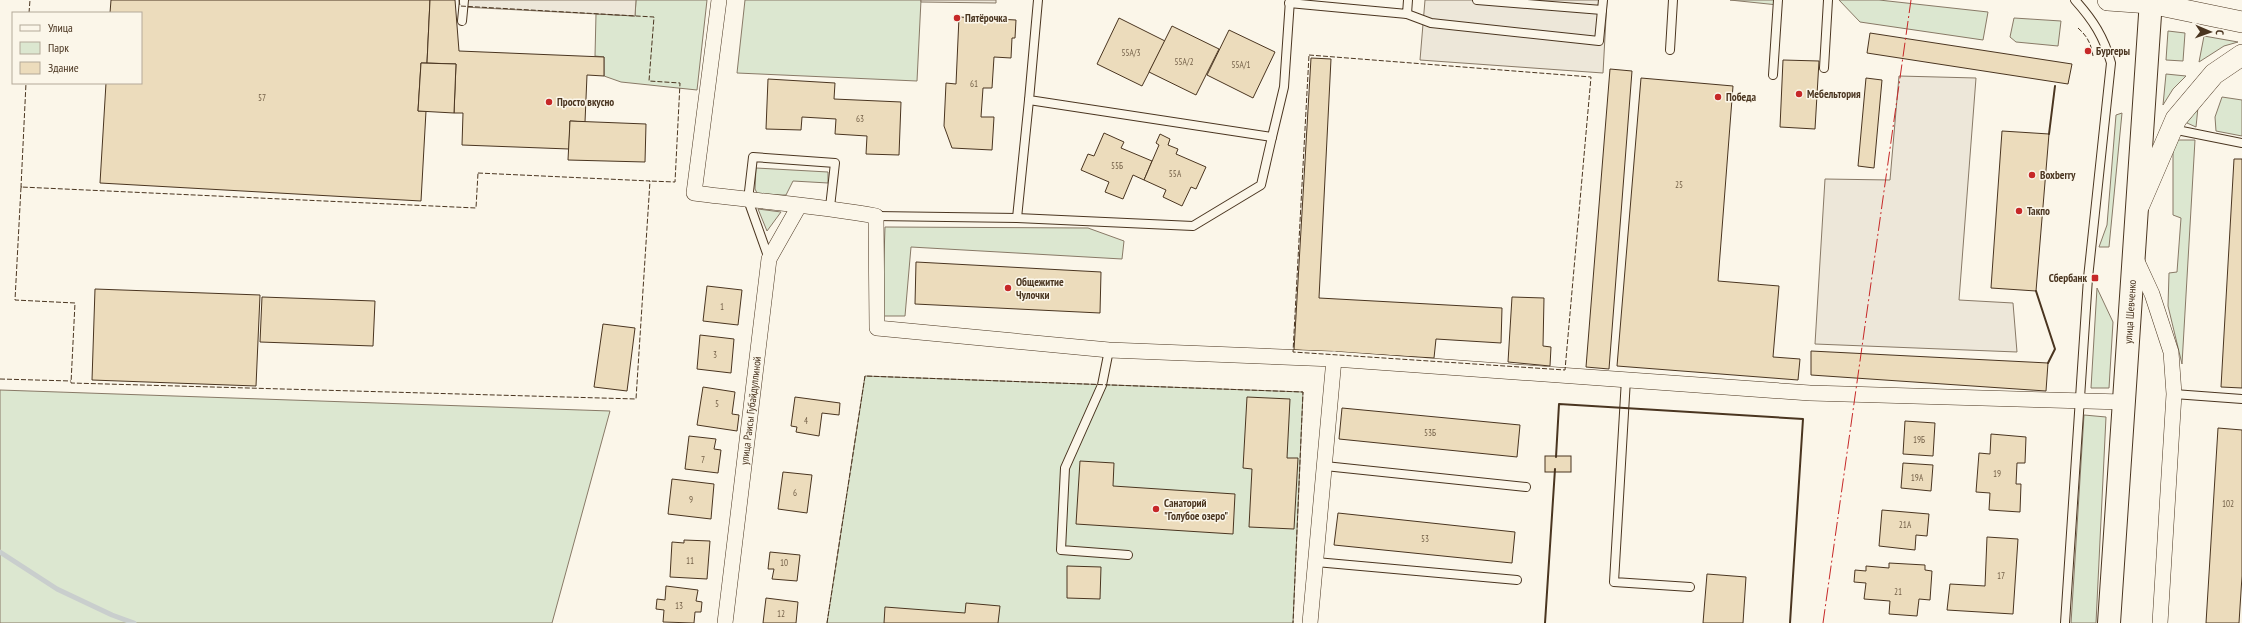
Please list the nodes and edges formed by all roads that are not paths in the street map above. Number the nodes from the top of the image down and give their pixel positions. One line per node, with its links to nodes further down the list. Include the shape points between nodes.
1 (464, 0): 16 (lane)
2 (719, 0): 26 (street, via 694,193)
3 (1038, 0): 22 (lane)
4 (1408, 0): 15 (lane)
5 (1477, 0): 14 (lane)
6 (1603, 0): 14 (lane)
7 (1673, 0): 18 (lane)
8 (1778, 0): 21 (lane)
9 (1828, 0): 20 (lane)
10 (2075, 0): 38 (lane, via 2092,18 2101,34 2111,63 2088,278)
11 (2108, 0): 12 (street)
12 (2151, 1): 17 (street); 29 (main road, улица Шевченко)
13 (1290, 2): 15 (lane); 24 (lane, via 1284,87)
14 (1602, 10): 15 (lane, via 1599,41 1431,23)
15 (1407, 14)
16 (462, 21)
17 (2242, 22)
18 (1670, 50)
19 (2242, 55): 23 (street, via 2214,74 2176,118)
20 (1824, 68)
21 (1773, 75)
22 (1029, 100): 24 (lane); 31 (lane)
23 (2172, 129): 25 (lane); 29 (street)
24 (1272, 137): 31 (lane, via 1261,185 1193,226)
25 (2242, 143)
26 (748, 200): 27 (street); 28 (lane, via 753,157 835,163); 33 (lane)
27 (799, 206): 28 (street); 33 (street, улица Раисы Губайдуллиной)
28 (830, 207): 30 (street)
29 (2137, 209): 32 (main road, улица Шевченко)
30 (876, 216): 31 (lane); 34 (street, via 877,328)
31 (1017, 218)
32 (2134, 252): 37 (street, via 2152,294 2171,352); 40 (main road, улица Шевченко)
33 (769, 259): 47 (street, улица Раисы Губайдуллиной)
34 (1109, 350): 35 (street); 43 (lane, via 1102,385 1065,468 1061,550)
35 (1334, 359): 36 (street); 41 (street)
36 (1626, 379): 38 (street, via 1810,393); 46 (lane, via 1614,582)
37 (2174, 394): 39 (lane); 51 (street)
38 (2081, 399): 40 (street); 49 (lane)
39 (2242, 399)
40 (2123, 402): 50 (main road, улица Шевченко)
41 (1324, 466): 42 (lane); 44 (street)
42 (1526, 487)
43 (1128, 555)
44 (1316, 562): 45 (lane); 48 (street)
45 (1518, 580)
46 (1690, 587)
47 (725, 623)
48 (1310, 623)
49 (2065, 623)
50 (2109, 623)
51 (2160, 623)

